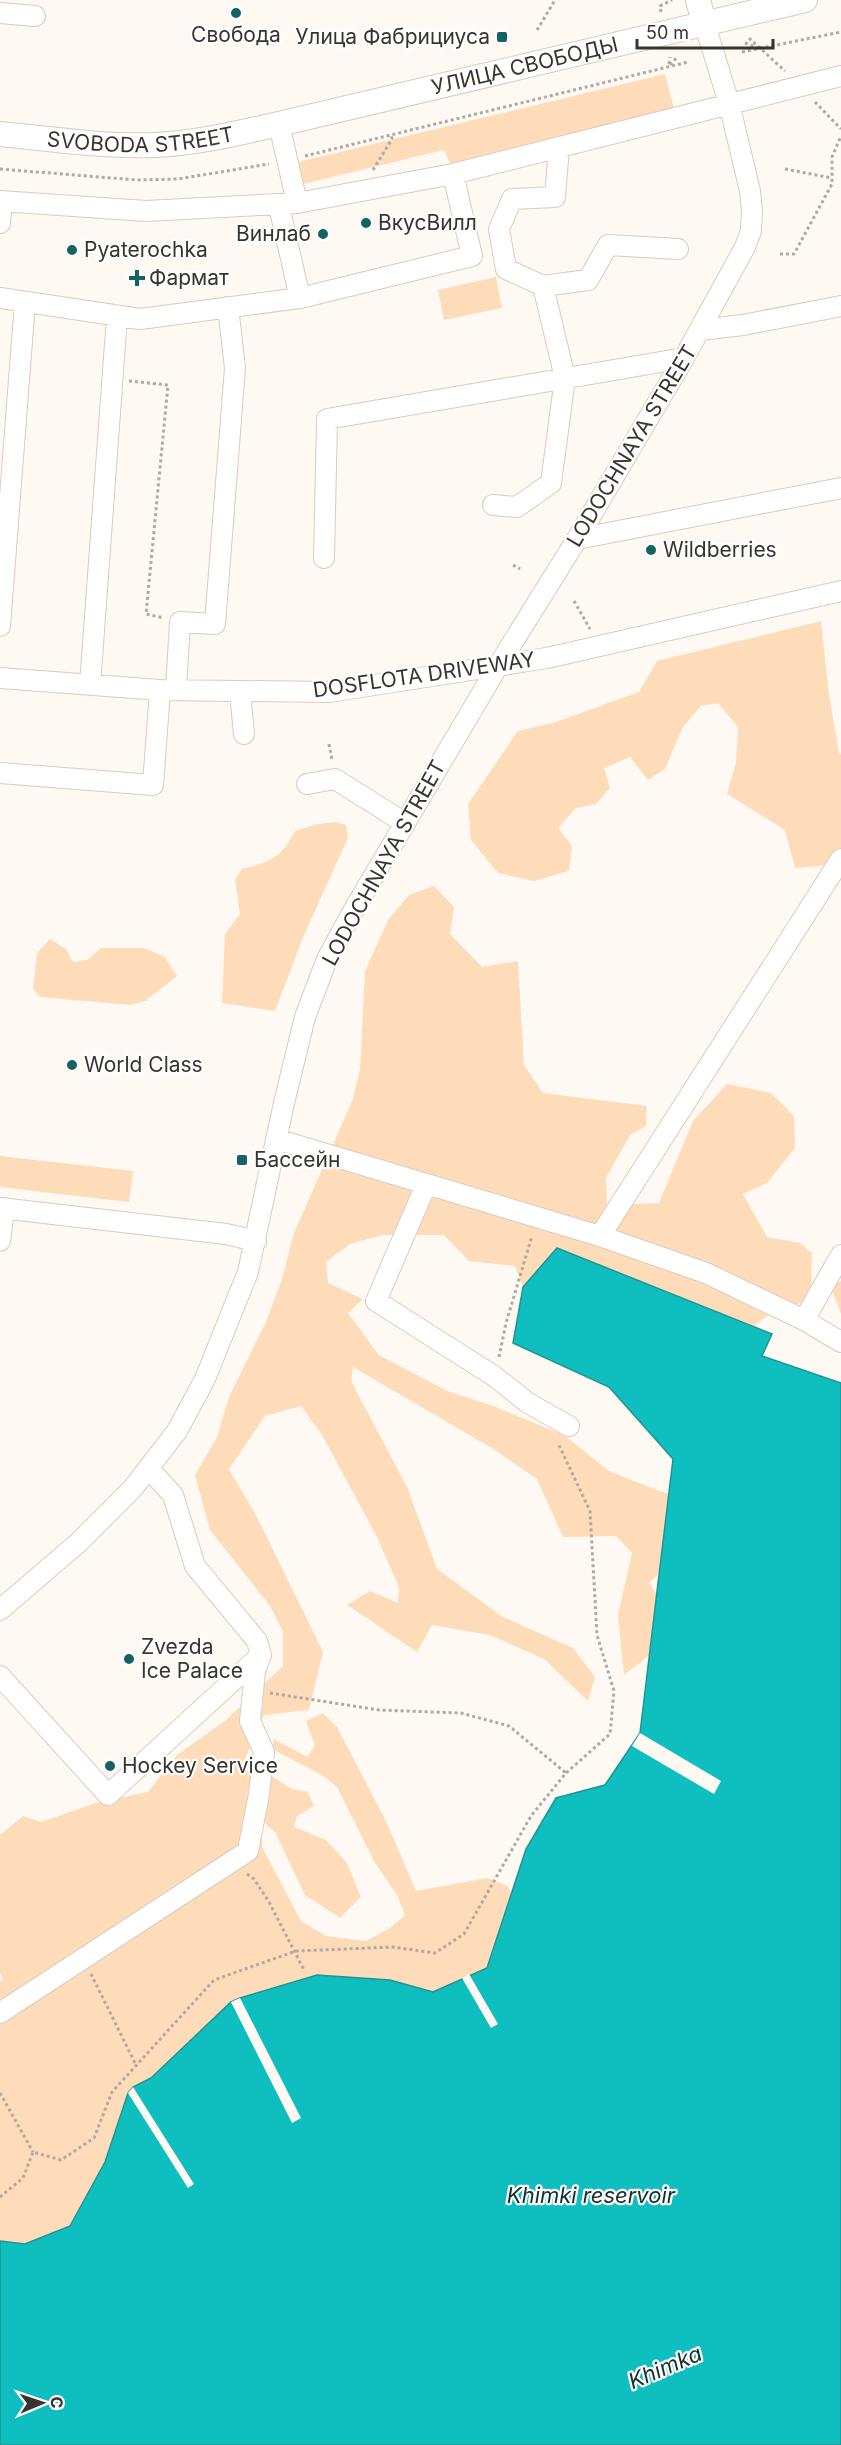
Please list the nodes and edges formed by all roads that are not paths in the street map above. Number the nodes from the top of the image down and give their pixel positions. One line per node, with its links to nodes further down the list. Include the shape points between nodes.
1 (805, 0): 2 (main road, УЛИЦА СВОБОДЫ)
2 (701, 11): 6 (street, LODOCHNAYA STREET); 7 (main road, УЛИЦА СВОБОДЫ)
3 (0, 13): 4 (street)
4 (35, 16)
5 (841, 76): 6 (street)
6 (729, 103): 9 (street); 22 (street, LODOCHNAYA STREET, via 750,191 751,231 746,248)
7 (279, 124): 8 (main road, SVOBODA STREET, via 158,145); 12 (street, via 287,160)
8 (0, 134)
9 (559, 147): 10 (street); 15 (street, via 555,197 512,199 499,229 506,269)
10 (453, 174): 12 (street); 17 (street, via 472,256)
11 (1, 201): 12 (street, via 146,211); 13 (street)
12 (288, 205): 17 (street)
13 (0, 223)
14 (678, 249): 15 (street, via 608,244 588,280)
15 (543, 286): 24 (street)
16 (0, 298): 18 (street)
17 (300, 298): 20 (street)
18 (25, 302): 21 (street); 30 (street)
19 (841, 306): 22 (street)
20 (228, 308): 21 (street, via 140,319); 34 (street, via 235,368 215,624 180,622)
21 (117, 317): 33 (street)
22 (700, 330): 23 (street, LODOCHNAYA STREET)
23 (684, 358): 24 (street); 27 (street, LODOCHNAYA STREET)
24 (565, 378): 26 (street, via 551,483 518,507); 28 (street, via 327,419)
25 (841, 488): 27 (street)
26 (493, 505)
27 (578, 539): 31 (street, LODOCHNAYA STREET)
28 (324, 558)
29 (841, 591): 31 (street, DOSFLOTA DRIVEWAY)
30 (0, 626)
31 (498, 666): 35 (street, DOSFLOTA DRIVEWAY, via 329,692); 39 (street, LODOCHNAYA STREET)
32 (0, 678): 33 (street, DOSFLOTA DRIVEWAY)
33 (90, 685): 34 (street, DOSFLOTA DRIVEWAY)
34 (168, 690): 35 (street, DOSFLOTA DRIVEWAY); 37 (street, via 153,785)
35 (240, 692): 36 (street)
36 (244, 734)
37 (0, 773)
38 (307, 784): 39 (street, via 335,779)
39 (405, 823): 41 (street, LODOCHNAYA STREET, via 327,959 305,1017)
40 (841, 859): 44 (street)
41 (276, 1139): 42 (street); 46 (street, LODOCHNAYA STREET)
42 (426, 1185): 44 (street); 50 (street, via 376,1301 495,1376)
43 (2, 1208): 45 (street); 46 (street)
44 (600, 1236): 48 (street, via 706,1273)
45 (0, 1241)
46 (256, 1241): 51 (street, LODOCHNAYA STREET, via 248,1272 205,1379 177,1431)
47 (841, 1255): 48 (street)
48 (804, 1320): 49 (street)
49 (841, 1342)
50 (562, 1432)
51 (149, 1469): 52 (street, LODOCHNAYA STREET, via 78,1543); 53 (street, via 172,1495 195,1566 257,1641)
52 (0, 1610)
53 (261, 1655): 54 (street, via 108,1795); 55 (street, via 255,1671 250,1721 264,1752 248,1851)
54 (0, 1676)
55 (0, 2013)

